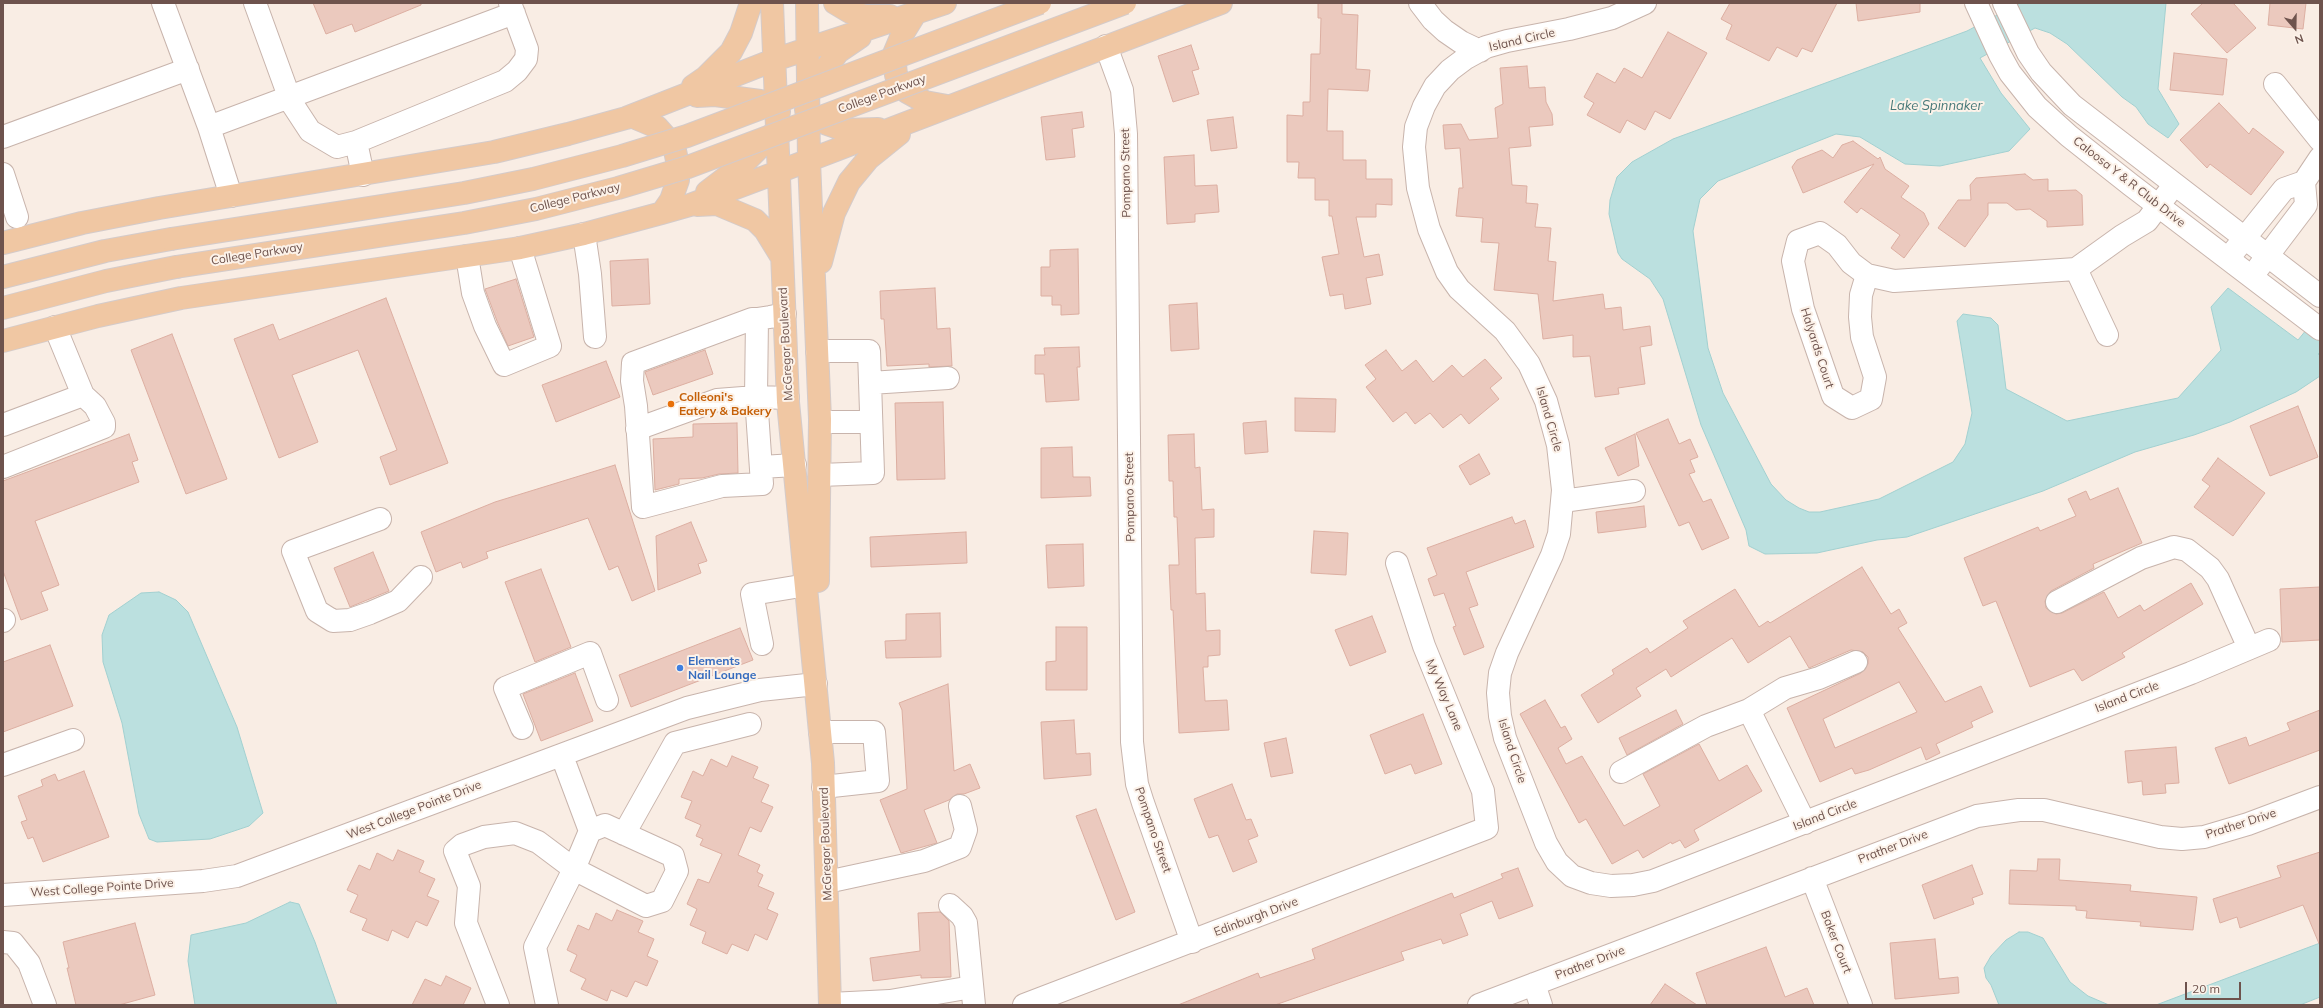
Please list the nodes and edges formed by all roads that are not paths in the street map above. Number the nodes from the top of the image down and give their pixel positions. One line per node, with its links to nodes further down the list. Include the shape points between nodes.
1 (163, 3): 22 (street)
2 (255, 3): 25 (street)
3 (751, 3): 28 (main road, via 741,33 731,52 706,78)
4 (772, 3): 21 (main road)
5 (807, 3): 19 (main road)
6 (835, 3): 16 (main road, via 850,12 865,16)
7 (945, 3): 16 (main road)
8 (1040, 3): 59 (main road, bridge, via 686,136 622,156 464,194 171,239 105,251)
9 (1125, 3): 62 (main road, College Parkway, bridge, via 688,166 618,188 536,209 464,223 176,266)
10 (1222, 3): 18 (main road)
11 (1420, 3): 20 (street, via 1445,31 1461,42)
12 (1645, 3): 20 (street, Island Circle, via 1612,18 1507,41)
13 (2005, 7): 42 (street, via 2022,43 2041,72 2072,105)
14 (512, 8): 25 (street); 35 (street, via 527,49 526,59 517,71 505,81)
15 (1980, 11): 45 (street, Caloosa Y & R Club Drive, via 2010,73 2037,107 2069,136)
16 (915, 14): 17 (main road); 27 (main road, via 894,54 896,75 907,92 925,102)
17 (874, 27): 19 (main road); 26 (main road, via 838,52)
18 (1106, 46): 27 (main road); 116 (street, Pompano Street, via 1122,90 1126,134 1132,742 1137,784)
19 (809, 48): 21 (main road); 26 (main road)
20 (1480, 50): 85 (street, Island Circle, via 1450,70 1435,86 1424,106 1416,127 1414,147 1418,188 1429,229 1447,272 1459,289 1505,331 1538,381 1558,444)
21 (774, 60): 24 (main road); 26 (main road); 30 (main road)
22 (188, 69): 31 (street); 33 (street)
23 (2275, 84): 34 (street)
24 (682, 97): 28 (main road); 30 (main road, via 715,95 760,101)
25 (290, 98): 31 (street); 35 (street, via 310,131 325,142 337,147)
26 (804, 100): 30 (main road); 32 (main road, via 827,124 844,130 867,131); 37 (main road, McGregor Boulevard)
27 (947, 106): 32 (main road); 60 (main road, via 882,146 852,178 830,225)
28 (654, 108): 29 (main road)
29 (631, 116): 40 (main road, via 494,152); 46 (main road, via 656,127 674,146 678,180 672,200)
30 (782, 122): 37 (main road); 38 (main road); 44 (main road, via 741,166)
31 (209, 127): 43 (street)
32 (898, 127): 37 (main road)
33 (3, 137)
34 (2320, 140)
35 (356, 142): 40 (street)
36 (2320, 158): 41 (street)
37 (809, 161): 38 (main road); 60 (main road, McGregor Boulevard)
38 (778, 172): 44 (main road); 55 (main road, McGregor Boulevard)
39 (3, 174): 47 (street)
40 (363, 175): 43 (main road)
41 (2304, 182): 49 (street, via 2284,189); 53 (street, via 2306,205)
42 (2174, 184): 45 (street); 49 (street)
43 (231, 196): 50 (main road, via 82,223)
44 (690, 204): 46 (main road); 55 (main road, via 717,204 755,220 772,241)
45 (2159, 205): 54 (street, Caloosa Y & R Club Drive); 56 (street, via 2147,221)
46 (662, 212): 48 (main road)
47 (17, 218)
48 (584, 234): 51 (main road); 68 (street)
49 (2245, 239): 53 (street); 54 (street)
50 (3, 243)
51 (520, 248): 52 (main road); 52 (street, via 550,346 504,365 485,326 473,293)
52 (467, 256): 66 (main road, via 181,298)
53 (2268, 256): 58 (street); 61 (street)
54 (2228, 259): 58 (street, Caloosa Y & R Club Drive)
55 (782, 260): 63 (main road, McGregor Boulevard)
56 (2076, 269): 57 (street, Halyards Court, via 1894,280); 67 (street)
57 (1867, 275): 57 (street, Halyards Court, via 1861,295 1860,317 1862,337 1875,377 1871,399 1852,408 1833,396 1811,333 1792,261 1798,241 1820,233 1837,244 1851,263)
58 (2252, 276): 65 (street, Caloosa Y & R Club Drive)
59 (3, 277)
60 (815, 296): 70 (main road, McGregor Boulevard)
61 (2320, 296)
62 (3, 308)
63 (785, 314): 64 (street); 75 (main road, McGregor Boulevard)
64 (757, 319): 74 (street); 79 (street, via 633,363 632,381)
65 (2313, 324)
66 (55, 327): 69 (main road); 73 (street)
67 (2107, 335)
68 (595, 337)
69 (3, 341)
70 (817, 351): 72 (street, via 869,351); 76 (main road, McGregor Boulevard)
71 (948, 378): 72 (street)
72 (870, 383): 77 (street)
73 (83, 395): 78 (street); 81 (street, via 95,406 104,427)
74 (756, 397): 75 (street); 79 (street, via 717,400); 82 (street)
75 (788, 398): 80 (main road, McGregor Boulevard)
76 (820, 422): 77 (street); 83 (main road, McGregor Boulevard)
77 (872, 422): 83 (street, via 873,472)
78 (3, 426)
79 (637, 429): 82 (street, via 643,507 722,486 762,484)
80 (795, 465): 82 (street); 89 (main road, McGregor Boulevard)
81 (3, 467)
82 (761, 467)
83 (820, 475): 93 (main road, McGregor Boulevard)
84 (1634, 491): 85 (street)
85 (1563, 500): 106 (street, Island Circle, via 1559,534 1552,555 1507,653 1500,673 1498,693 1505,738 1543,836 1557,862 1572,876 1591,883 1611,886 1633,885 1674,874)
86 (380, 519): 88 (street, via 293,551 317,611 333,620 350,620 398,601)
87 (1397, 563): 107 (street, My Way Lane, via 1424,646 1483,791)
88 (421, 577)
89 (807, 585): 91 (street, via 752,594); 93 (main road, McGregor Boulevard)
90 (2057, 602): 106 (street, Island Circle, via 2141,558 2174,547 2188,550 2199,557 2214,573 2259,644)
91 (762, 644)
92 (1856, 662): 95 (street, via 1819,678 1785,688)
93 (816, 684): 98 (main road, McGregor Boulevard); 100 (street, West College Pointe Drive, via 760,690 687,708)
94 (607, 700): 97 (street, via 590,653 505,688)
95 (1749, 710): 102 (street, via 1706,726); 106 (street)
96 (750, 724): 109 (street, via 675,743)
97 (522, 728)
98 (820, 732): 103 (main road, McGregor Boulevard); 103 (street, via 874,732 878,781)
99 (73, 740): 101 (street)
100 (562, 756): 108 (street); 113 (street, West College Pointe Drive, via 528,766 237,876 203,881)
101 (3, 765)
102 (1621, 772)
103 (823, 786): 112 (main road, McGregor Boulevard)
104 (2320, 797): 111 (street, Prather Drive, via 2248,824 2204,837 2182,839 2044,810 1997,812 1957,822)
105 (960, 806): 112 (street, via 966,830 960,847 924,861)
106 (1805, 823)
107 (1487, 828): 116 (street, Edinburgh Drive)
108 (590, 831): 109 (street, via 605,825); 110 (street)
109 (624, 834): 110 (street, via 673,856 677,871 662,901 646,906)
110 (574, 869): 122 (street, via 538,842 515,833 484,837 462,845 456,851 469,886 466,923); 123 (street, via 535,947)
111 (1812, 878): 117 (street, Prather Drive); 127 (street, Baker Court)
112 (827, 882): 120 (main road, McGregor Boulevard)
113 (3, 895)
114 (950, 905): 118 (street, via 966,923)
115 (3, 942): 121 (street, via 13,943 29,963)
116 (1192, 942): 124 (street, Edinburgh Drive)
117 (1534, 984): 125 (street, Prather Drive); 126 (street)
118 (973, 996): 119 (street)
119 (890, 1003): 120 (street)
120 (830, 1004)
121 (45, 1005)
122 (498, 1005)
123 (547, 1005)
124 (1024, 1005)
125 (1479, 1005)
126 (1541, 1005)
127 (1861, 1005)

